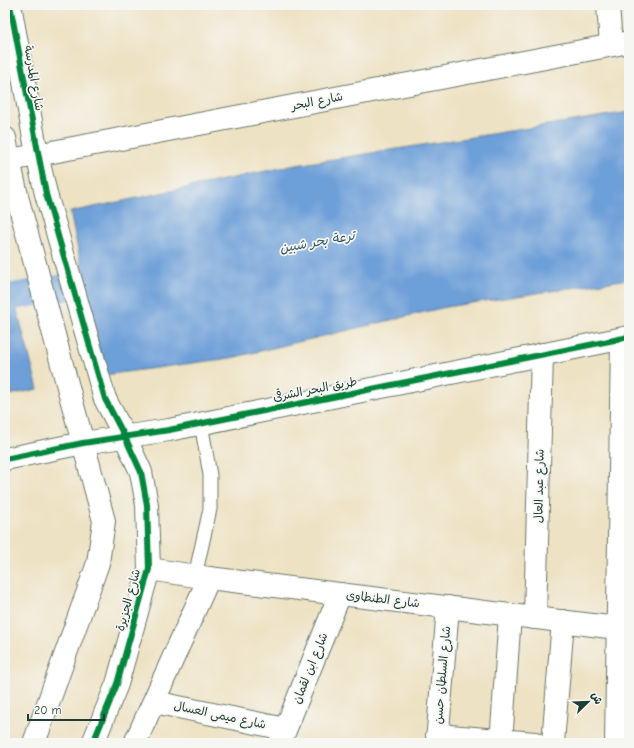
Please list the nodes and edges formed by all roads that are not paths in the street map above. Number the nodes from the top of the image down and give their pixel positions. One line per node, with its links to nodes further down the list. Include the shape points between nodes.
1 (10, 5): 5 (street, شارع المدرسة)
2 (608, 5): 3 (street)
3 (620, 43): 5 (street, شارع البحر)
4 (5, 138): 6 (street)
5 (37, 154): 6 (street, شارع البحر); 9 (street, شارع المدرسة, via 46,194)
6 (7, 161): 12 (street)
7 (625, 338): 8 (street, طريق البحر الشرقى); 14 (street)
8 (542, 354): 10 (street, طريق البحر الشرقى); 20 (street, شارع عبد العال)
9 (105, 399): 11 (street, شارع الجزيرة)
10 (201, 423): 11 (street, طريق البحر الشرقى); 16 (lane, via 210,475 210,509)
11 (125, 437): 12 (street, طريق البحر الشرقى); 15 (street, شارع الجزيرة, via 141,472 147,505)
12 (83, 443): 13 (street, طريق البحر الشرقى); 28 (street, via 104,521 98,563)
13 (5, 459)
14 (624, 498): 22 (street)
15 (149, 568): 16 (street, شارع الطنطاوى); 29 (street, شارع الجزيرة, via 117,684)
16 (202, 577): 17 (street, شارع الطنطاوى); 23 (street)
17 (340, 594): 18 (street, شارع الطنطاوى); 24 (street, شارع ابن لقمان)
18 (448, 608): 19 (street, شارع الطنطاوى); 25 (street, شارع السلطان حسن)
19 (510, 615): 20 (street, شارع الطنطاوى); 27 (street)
20 (536, 618): 21 (street, شارع الطنطاوى)
21 (563, 622): 22 (street, شارع الطنطاوى); 32 (street)
22 (621, 622): 26 (street)
23 (154, 702): 24 (street, شارع ميمى العسال); 30 (street)
24 (283, 736)
25 (437, 739): 27 (street)
26 (620, 741)
27 (501, 742): 31 (street)
28 (34, 743)
29 (93, 743)
30 (135, 743)
31 (535, 743)
32 (553, 743)

